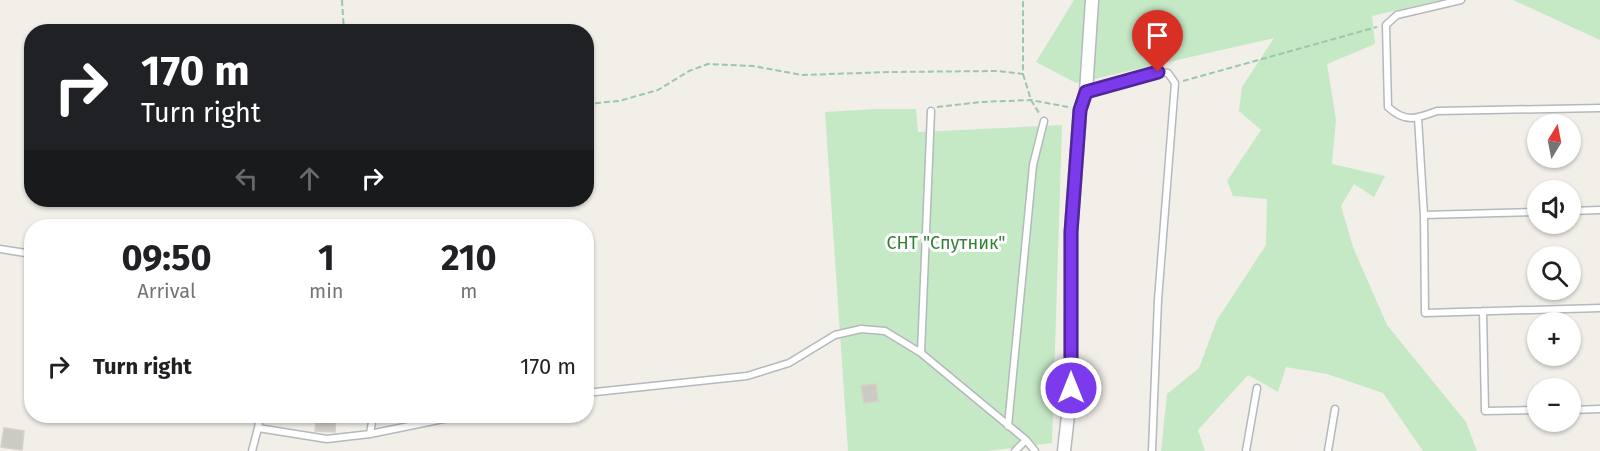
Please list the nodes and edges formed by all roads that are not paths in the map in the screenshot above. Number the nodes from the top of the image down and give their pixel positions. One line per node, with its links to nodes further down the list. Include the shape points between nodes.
1 (1092, 0): 3 (street)
2 (1461, 0): 6 (lane, via 1397,15 1386,25 1388,107 1398,116)
3 (1086, 92): 33 (street, via 1080,110 1071,232 1071,388); 34 (lane, via 1158,72 1168,73 1174,83 1158,300)
4 (1600, 108): 6 (lane, via 1437,111)
5 (932, 111): 16 (lane)
6 (1418, 118): 11 (lane)
7 (1044, 121): 26 (lane, via 1033,165)
8 (1600, 210): 9 (lane)
9 (1581, 211)
10 (1527, 212): 11 (lane)
11 (1424, 215): 15 (lane, via 1425,313)
12 (0, 249): 13 (lane)
13 (24, 253)
14 (1600, 308): 15 (lane)
15 (1483, 311): 21 (lane, via 1485,411)
16 (921, 353): 18 (lane, via 885,331 861,329 835,335 789,363 747,376); 26 (lane)
17 (1257, 388): 35 (lane)
18 (594, 392)
19 (1335, 409): 36 (lane)
20 (1600, 409): 22 (lane)
21 (1527, 410)
22 (1581, 410)
23 (259, 423): 27 (lane)
24 (372, 423): 28 (lane)
25 (424, 423): 28 (lane)
26 (1008, 426): 29 (lane)
27 (258, 428): 28 (lane, via 327,439); 30 (lane)
28 (370, 434)
29 (1026, 440): 31 (lane); 32 (lane)
30 (252, 451)
31 (1015, 451)
32 (1035, 451)
33 (1064, 451)
34 (1152, 451)
35 (1246, 451)
36 (1328, 451)

